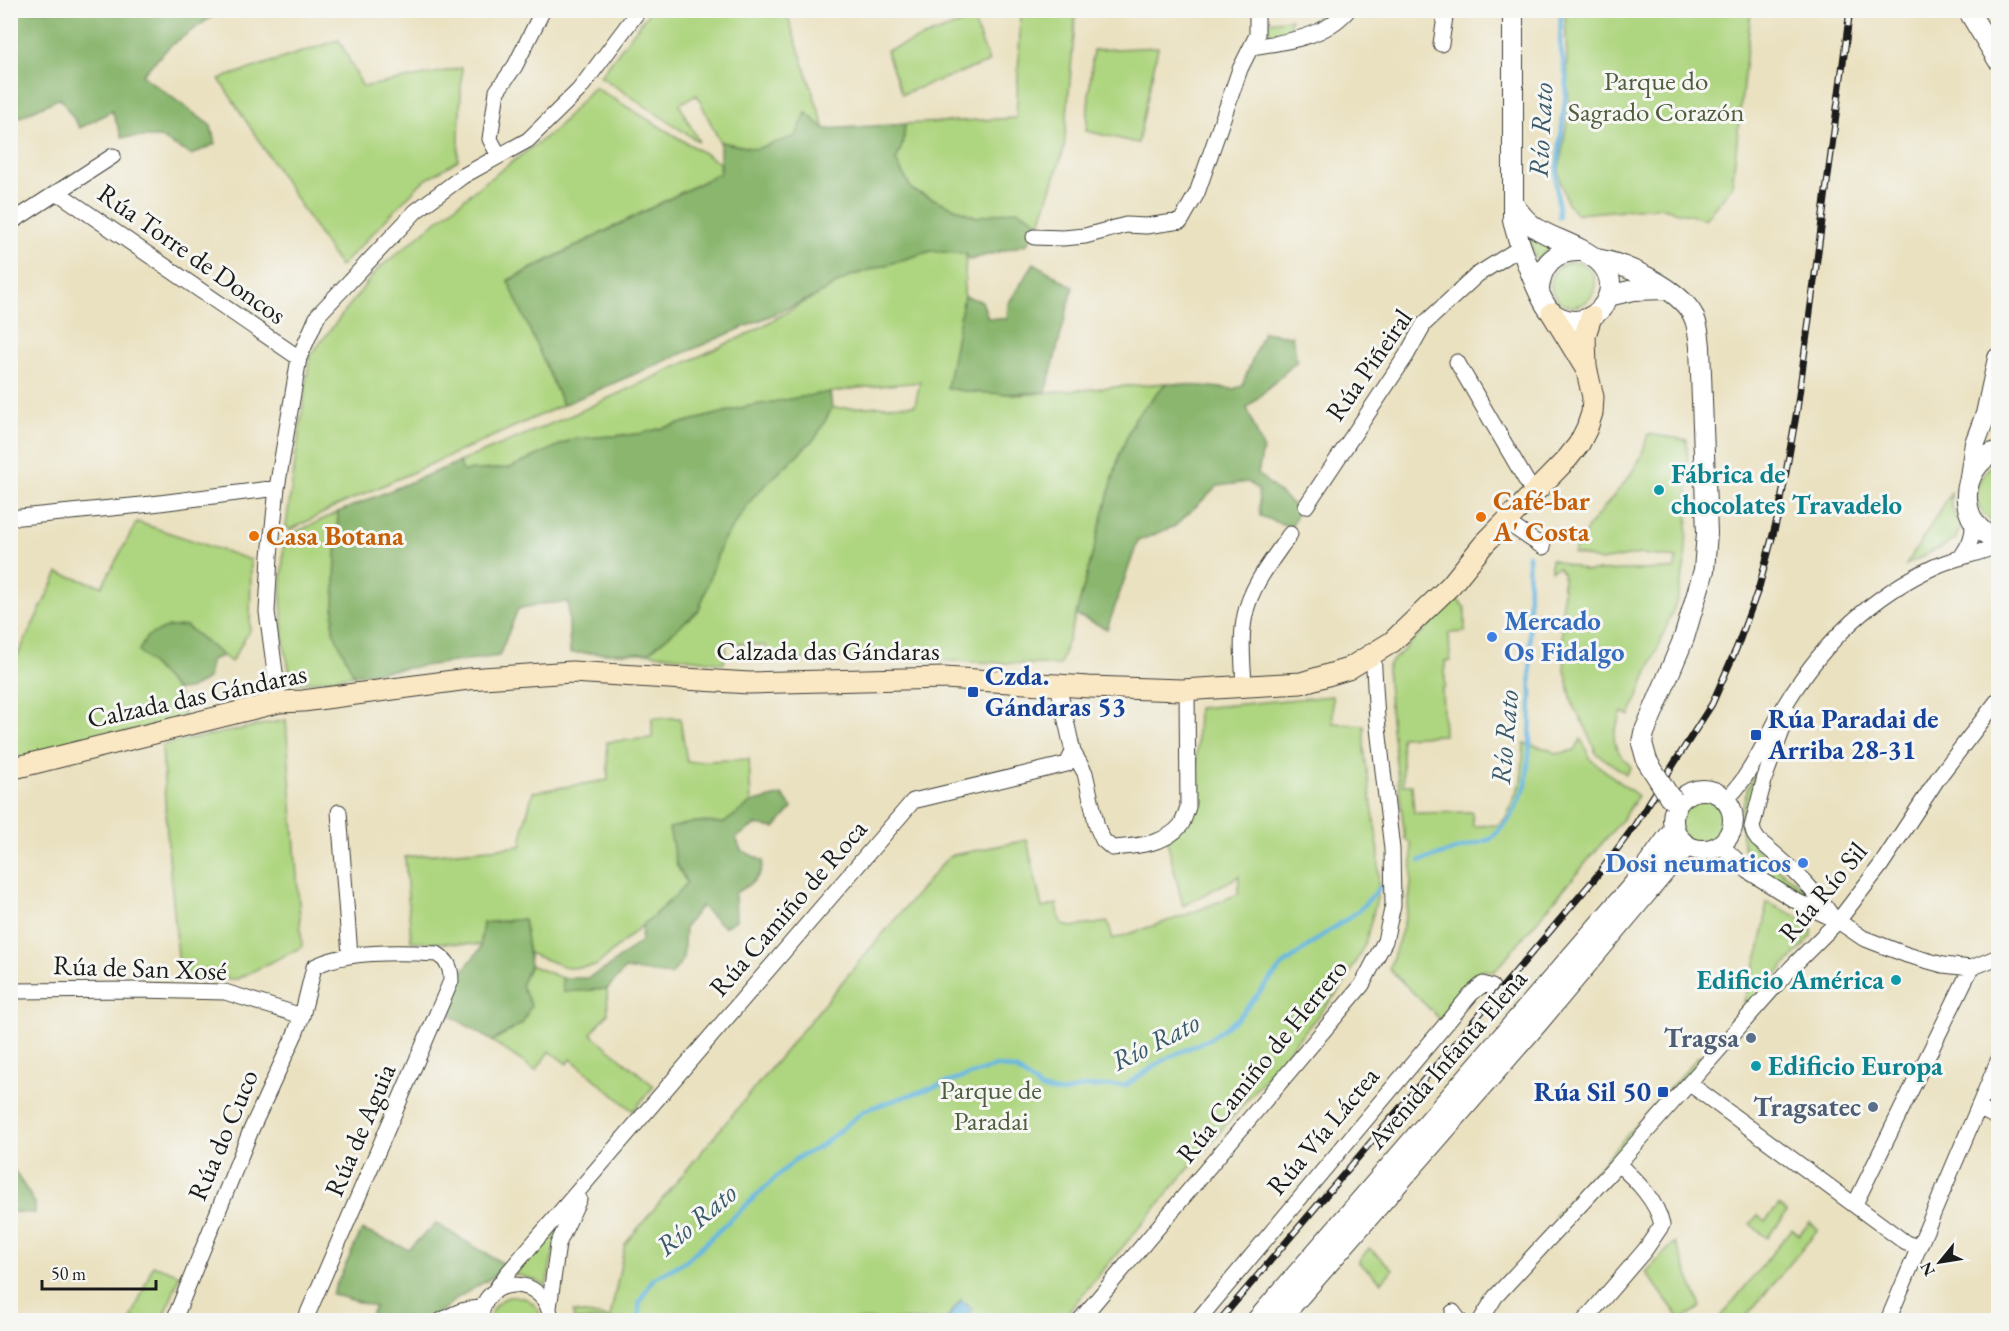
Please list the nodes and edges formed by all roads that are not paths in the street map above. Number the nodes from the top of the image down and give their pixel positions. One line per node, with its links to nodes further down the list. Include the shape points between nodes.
1 (543, 10): 12 (street, via 515,66 496,91 490,139)
2 (639, 10): 12 (street, via 579,90 528,140)
3 (1257, 10): 9 (street, via 1257,35)
4 (1348, 10): 9 (street, via 1310,36)
5 (1446, 10): 8 (street)
6 (1513, 10): 14 (street)
7 (1968, 10): 10 (street)
8 (1441, 44)
9 (1252, 47): 16 (street, via 1240,69 1197,192 1181,221 1126,225 1085,236)
10 (1998, 60)
11 (113, 156): 13 (street)
12 (499, 156): 24 (street, via 463,176 416,211 318,315)
13 (57, 192): 15 (street); 24 (street, Rúa Torre de Doncos)
14 (1514, 205): 17 (street, via 1513,219); 18 (street, via 1538,230)
15 (10, 223)
16 (1034, 237)
17 (1521, 247): 19 (street); 34 (street, Rúa Piñeiral, via 1478,275 1424,324)
18 (1588, 255): 19 (street, via 1560,253 1551,259 1544,267); 20 (street, via 1648,277); 21 (street, via 1604,266 1610,286)
19 (1539, 289): 22 (street)
20 (1665, 289): 21 (street); 53 (street, bridge, via 1686,305 1698,327 1707,533 1704,570 1693,614 1642,743 1647,761)
21 (1608, 296): 23 (street)
22 (1552, 313): 23 (street, via 1570,321); 27 (main road)
23 (1591, 317): 27 (main road, via 1585,335)
24 (299, 358): 32 (street)
25 (1998, 358): 28 (street)
26 (1457, 362): 33 (street)
27 (1586, 368): 33 (main road, Calzada das Gándaras, via 1593,397 1587,428 1567,459)
28 (1986, 414): 29 (street, via 1988,432); 31 (street, via 1975,442)
29 (1998, 444)
30 (1998, 452): 31 (street, via 1985,458)
31 (1970, 477): 36 (street, via 1967,506)
32 (277, 488): 35 (street); 49 (street, via 267,612)
33 (1534, 494): 37 (main road, Calzada das Gándaras)
34 (1306, 506)
35 (10, 518)
36 (1973, 520): 39 (street, via 1982,531); 42 (street, via 1971,543)
37 (1506, 522): 41 (street); 43 (main road, Calzada das Gándaras, via 1451,585 1392,642)
38 (1290, 534): 45 (street, via 1263,573 1245,615)
39 (1998, 539)
40 (1998, 545): 42 (street)
41 (1543, 547)
42 (1961, 557): 47 (street, via 1913,578 1862,612 1830,642)
43 (1373, 653): 45 (main road, Calzada das Gándaras, via 1348,669 1301,683); 79 (street, Rúa Camiño de Herrero, via 1392,849 1393,905 1385,941 1362,985)
44 (1058, 685): 46 (main road, Calzada das Gándaras); 49 (main road, Calzada das Gándaras, via 944,678 749,683 573,672 468,679); 50 (street)
45 (1245, 686): 46 (main road, Calzada das Gándaras)
46 (1187, 690): 50 (street, via 1188,807 1181,824 1167,837 1145,845 1112,848 1097,827 1085,773)
47 (1792, 694): 52 (street, via 1738,788); 58 (street, via 1790,712 1765,777 1752,827 1754,834 1818,895)
48 (1998, 700): 58 (street, Rúa Río Sil, via 1938,778 1881,865)
49 (279, 702): 51 (main road, Calzada das Gándaras)
50 (1073, 752): 70 (street, Rúa Camiño de Roca, via 1066,764 913,801)
51 (10, 769)
52 (1725, 800): 53 (street, via 1717,793 1697,790); 56 (street, via 1733,818 1728,838)
53 (1675, 802): 55 (street)
54 (339, 812): 59 (street)
55 (1674, 829): 57 (street); 81 (street, Avenida Infanta Elena, via 1628,892)
56 (1721, 845): 57 (street, via 1703,851); 58 (street, via 1748,871)
57 (1686, 846): 82 (street, Avenida Infanta Elena)
58 (1836, 920): 61 (street, via 1863,938 1907,955); 66 (street, Rúa Río Sil)
59 (350, 956): 64 (street, Rúa do Cuco, via 314,967); 77 (street, Rúa de Aguia, via 437,954 451,968 451,981)
60 (1998, 957): 61 (street)
61 (1971, 968): 71 (street)
62 (1492, 987): 80 (street, Rúa Vía Láctea, via 1483,984 1471,994)
63 (10, 992): 64 (street, Rúa de San Xosé, via 225,992)
64 (302, 1016): 76 (street, Rúa do Cuco)
65 (1998, 1061): 67 (street)
66 (1690, 1084): 69 (street, Rúa Río Sil); 71 (street)
67 (1978, 1108): 68 (street); 72 (street)
68 (1998, 1118)
69 (1618, 1164): 83 (street, Rúa Río Sil, via 1495,1297); 84 (street, via 1645,1192 1662,1225)
70 (590, 1177): 73 (street, Rúa Camiño de Roca); 74 (street, Rúa Camiño de Roca, via 558,1244)
71 (1855, 1203): 72 (street, via 1906,1243)
72 (1918, 1247): 85 (street)
73 (494, 1292): 74 (street, via 515,1284 526,1286 544,1298); 75 (street, Rúa Camiño de Roca)
74 (550, 1314)
75 (481, 1315): 78 (street, via 474,1308)
76 (174, 1320)
77 (305, 1320)
78 (442, 1320)
79 (1080, 1320)
80 (1198, 1320)
81 (1257, 1320)
82 (1279, 1320)
83 (1481, 1320)
84 (1585, 1320)
85 (1888, 1320)

